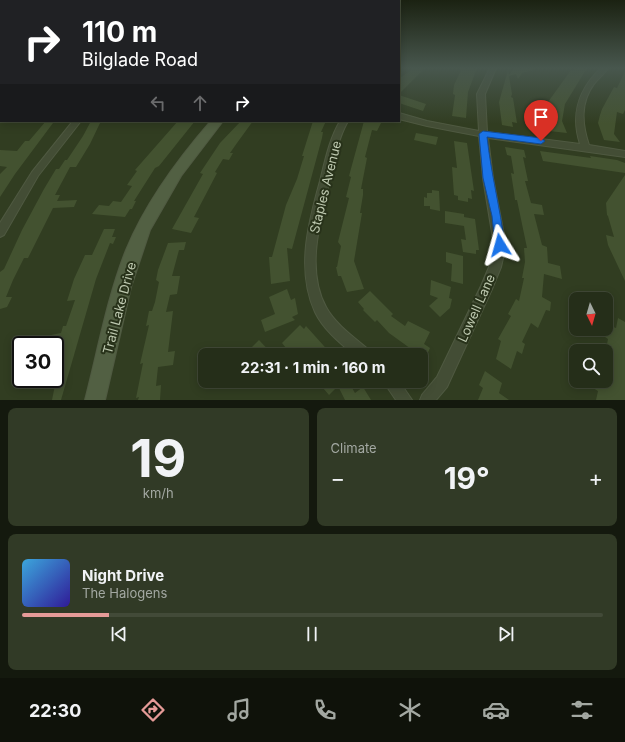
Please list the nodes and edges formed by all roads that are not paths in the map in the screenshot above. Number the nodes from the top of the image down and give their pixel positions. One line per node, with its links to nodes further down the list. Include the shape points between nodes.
1 (484, 87): 7 (street, Lowell Lane, via 481,94)
2 (589, 87): 8 (street, via 583,96 578,113 579,132)
3 (400, 116): 7 (street)
4 (76, 122): 10 (street, via 35,174)
5 (216, 122): 13 (street, Trail Lake Drive, via 174,177 148,219 127,269)
6 (344, 122): 11 (street, Staples Avenue, via 329,161 312,230 310,271 320,311)
7 (483, 134): 8 (street); 15 (street, Lowell Lane, via 500,245 492,274 442,382)
8 (585, 147): 9 (street)
9 (625, 154)
10 (0, 232)
11 (357, 348)
12 (396, 388): 14 (street)
13 (95, 400)
14 (405, 400)
15 (427, 400)

